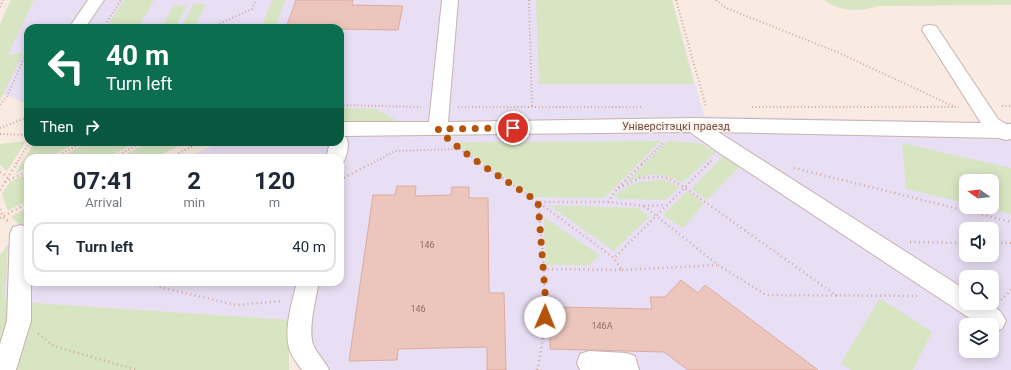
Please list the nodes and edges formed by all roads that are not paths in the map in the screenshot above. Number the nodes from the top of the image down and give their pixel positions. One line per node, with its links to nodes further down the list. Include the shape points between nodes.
1 (96, 0): 3 (street)
2 (450, 0): 6 (street)
3 (80, 24)
4 (930, 30): 7 (street, via 991,124)
5 (694, 125): 6 (street, Універсітэцкі праезд); 7 (street, Універсітэцкі праезд); 11 (street)
6 (438, 129): 8 (street, Універсітэцкі праезд)
7 (1008, 132)
8 (344, 134)
9 (21, 234): 13 (street, via 19,321)
10 (306, 290): 14 (street, via 300,321 301,348)
11 (989, 318)
12 (589, 363): 15 (street, via 626,365)
13 (4, 370)
14 (317, 370)
15 (627, 370)

